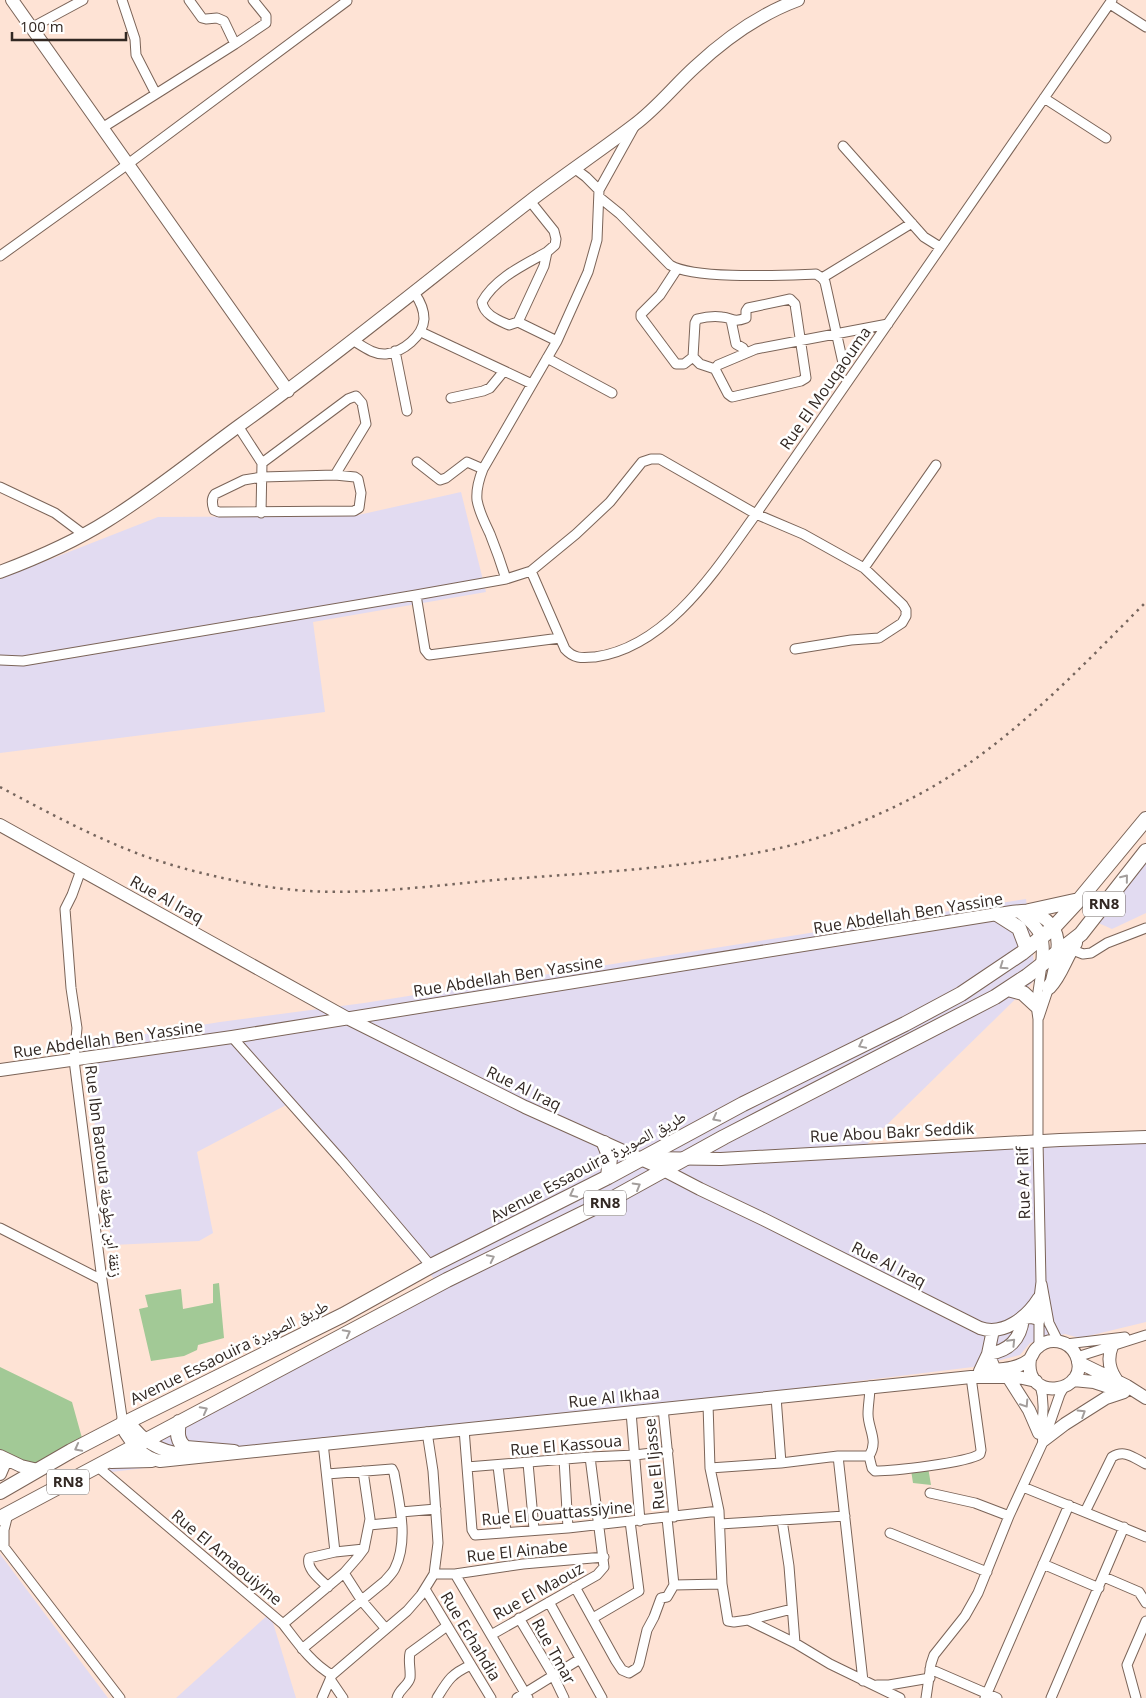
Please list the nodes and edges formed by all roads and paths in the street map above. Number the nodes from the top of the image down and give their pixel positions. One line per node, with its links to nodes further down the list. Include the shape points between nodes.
1 (12, 0): 10 (street)
2 (83, 0): 10 (street)
3 (122, 0): 12 (street, via 135,39 136,55)
4 (189, 0): 11 (street, via 202,18 224,21)
5 (253, 0): 11 (street, via 264,13 266,23)
6 (346, 0): 18 (street)
7 (798, 0): 14 (street, via 776,8 719,47)
8 (1111, 2): 9 (street); 13 (street, Rue El Mouqaouma)
9 (1146, 27)
10 (31, 28): 15 (street)
11 (235, 44): 12 (street)
12 (156, 94): 15 (street)
13 (1044, 98): 16 (street); 23 (street, Rue El Mouqaouma)
14 (635, 125): 19 (street); 20 (street)
15 (102, 128): 18 (street)
16 (1106, 138)
17 (843, 146): 22 (street)
18 (128, 164): 25 (street); 45 (street)
19 (574, 168): 20 (street, via 586,176); 21 (street)
20 (599, 193): 26 (street); 35 (street, via 593,256)
21 (530, 202): 24 (street, via 554,231 555,245); 28 (street)
22 (912, 224): 23 (street); 27 (street)
23 (940, 247): 31 (street, Rue El Mouqaouma)
24 (547, 252): 30 (street, via 544,266); 30 (street, via 492,287 482,302 485,311 495,319 509,325)
25 (0, 256)
26 (677, 269): 27 (street, via 752,275 816,274); 39 (street, via 641,317 676,364 684,364)
27 (822, 278): 33 (street)
28 (414, 294): 32 (street, via 422,306 424,319); 34 (street)
29 (731, 320): 36 (street, via 746,318 748,308 790,299 795,304); 38 (street, via 736,344); 39 (street, via 721,317 697,319)
30 (518, 322): 35 (street)
31 (888, 324): 33 (street); 58 (street, Rue El Mouqaouma)
32 (420, 332): 37 (street, via 408,345); 43 (street)
33 (836, 334): 36 (street); 41 (street)
34 (354, 341): 37 (street, via 375,352); 45 (street)
35 (557, 341): 40 (street)
36 (800, 341): 38 (street); 42 (street, via 807,374 804,380 732,397)
37 (395, 351): 48 (street)
38 (746, 353): 42 (street, via 718,364)
39 (693, 356): 42 (street, via 700,364)
40 (547, 358): 44 (street); 46 (street)
41 (843, 363)
42 (714, 370)
43 (504, 371): 44 (street); 47 (street, via 490,388)
44 (532, 384): 53 (street)
45 (288, 391): 49 (street)
46 (612, 393)
47 (452, 398)
48 (407, 412)
49 (238, 426): 51 (street); 59 (street, via 128,507)
50 (417, 462): 53 (street, via 440,480 467,462)
51 (262, 463): 54 (street, via 356,396 362,403 366,424); 55 (street)
52 (936, 465): 60 (street)
53 (483, 469): 63 (street, via 477,499)
54 (335, 476): 55 (street); 57 (street, via 355,477 360,482 359,508 354,511)
55 (262, 477): 57 (street); 57 (street, via 229,486 212,498 214,510 219,512)
56 (0, 487): 59 (street, via 55,514)
57 (261, 513)
58 (756, 514): 60 (street, via 802,534); 61 (street, via 660,459 651,459 642,462 610,502); 65 (street, Rue El Mouqaouma, via 717,568 686,603 656,631 633,646 614,654 580,658 570,656)
59 (83, 534): 62 (street)
60 (864, 568): 66 (street, via 906,610 902,623 880,638)
61 (531, 571): 63 (street); 65 (street, Rue El Mouqaouma)
62 (0, 572)
63 (506, 579): 64 (street)
64 (416, 596): 65 (street, via 429,655); 67 (street, via 24,661)
65 (560, 638)
66 (795, 648)
67 (0, 660)
68 (1146, 819): 72 (main road, RN8)
69 (0, 825): 71 (street, Rue Al Iraq)
70 (1146, 852): 79 (main road, RN8, one-way to 70)
71 (81, 870): 84 (street, Rue Al Iraq); 86 (street, Rue Ibn Batouta زنقة ابن بطوطة, via 65,910 76,1028)
72 (1079, 900): 73 (main road); 75 (main road, RN8)
73 (1025, 912): 74 (street, Rue Abdellah Ben Yassine); 75 (street, via 1048,921); 77 (street, Rue Abdellah Ben Yassine)
74 (997, 914): 78 (main road, via 1019,928); 84 (street, Rue Abdellah Ben Yassine)
75 (1054, 927): 77 (main road, Avenue Essaouira طريق الصويرة / RN8); 79 (street)
76 (1146, 928): 79 (street, via 1091,952)
77 (1043, 937): 78 (main road, Avenue Essaouira طريق الصويرة / RN8); 80 (street, Rue Ar Rif)
78 (1027, 949): 91 (main road, Avenue Essaouira طريق الصويرة / RN8, one-way to 91, via 961,994 906,1024)
79 (1064, 951): 80 (main road, RN8); 81 (main road, via 1057,978)
80 (1042, 965): 82 (main road, RN8); 83 (street, Rue Ar Rif)
81 (1049, 987): 83 (street, Rue Ar Rif)
82 (1008, 989): 83 (main road, via 1023,993); 92 (main road, RN8, via 972,1011)
83 (1037, 1012): 89 (street, Rue Ar Rif)
84 (347, 1018): 85 (street, Rue Abdellah Ben Yassine); 90 (street, Rue Al Iraq)
85 (232, 1038): 86 (street, Rue Abdellah Ben Yassine); 96 (street)
86 (74, 1060): 87 (street, Rue Abdellah Ben Yassine); 97 (street, Rue Ibn Batouta زنقة ابن بطوطة)
87 (0, 1070)
88 (1146, 1137): 89 (street, Rue Abou Bakr Seddik)
89 (1038, 1141): 92 (street, Rue Abou Bakr Seddik); 98 (street, Rue Ar Rif)
90 (604, 1143): 91 (street, Rue Al Iraq); 94 (main road, via 610,1158)
91 (640, 1158): 92 (street, Rue Abou Bakr Seddik); 93 (street, Rue Al Iraq); 94 (main road, Avenue Essaouira طريق الصويرة / RN8)
92 (683, 1159): 93 (main road, RN8)
93 (664, 1170): 102 (street, Rue Al Iraq, via 980,1328); 124 (main road, RN8, one-way to 93, via 447,1280 608,1202)
94 (608, 1177): 96 (main road, Avenue Essaouira طريق الصويرة / RN8, one-way to 96)
95 (0, 1228): 97 (street)
96 (431, 1266): 123 (main road, Avenue Essaouira طريق الصويرة / RN8, via 343,1315)
97 (102, 1280): 123 (street, Rue Ibn Batouta زنقة ابن بطوطة)
98 (1041, 1282): 99 (street, Rue Ar Rif); 105 (street, via 1049,1322)
99 (1038, 1298): 100 (street); 101 (street, Rue Ar Rif)
100 (1023, 1318): 101 (street); 102 (street); 108 (street, one-way to 100, via 1010,1346 1020,1333)
101 (1039, 1319): 106 (street, Rue Ar Rif)
102 (993, 1330): 108 (street)
103 (1146, 1335): 104 (street)
104 (1136, 1337): 105 (street); 107 (street)
105 (1062, 1342): 106 (street, via 1049,1341); 110 (street, via 1072,1349)
106 (1039, 1346): 109 (street)
107 (1112, 1346): 110 (street); 117 (street, via 1109,1364)
108 (988, 1354): 111 (street); 112 (street)
109 (1030, 1359): 111 (street, via 1017,1366); 114 (street, via 1030,1371)
110 (1077, 1360): 115 (street, via 1078,1369); 117 (street)
111 (995, 1370): 112 (street)
112 (975, 1374): 113 (street, Rue Al Ikhaa); 116 (street, Rue Al Ikhaa); 135 (street, via 980,1454 928,1466 877,1472 872,1468)
113 (1008, 1377): 114 (street, Rue Al Ikhaa); 127 (street, one-way to 127)
114 (1038, 1383): 115 (street, via 1053,1389); 127 (street, via 1044,1400)
115 (1069, 1383): 117 (street, via 1094,1382); 127 (street, via 1060,1394)
116 (870, 1386): 118 (street, Rue Al Ikhaa); 135 (street, via 868,1415 874,1450)
117 (1121, 1387): 119 (street); 127 (street, one-way to 117)
118 (776, 1397): 120 (street, Rue Al Ikhaa); 141 (street)
119 (1144, 1398)
120 (708, 1404): 121 (street, Rue Al Ikhaa); 146 (street)
121 (663, 1408): 122 (street, Rue Al Ikhaa); 130 (street, Rue El Ijasse)
122 (631, 1412): 125 (street, Rue Al Ikhaa); 132 (street)
123 (124, 1421): 128 (street, Rue Al Ikhaa); 147 (main road, Avenue Essaouira طريق الصويرة / RN8, one-way to 147)
124 (179, 1422): 128 (main road, RN8); 131 (main road, via 177,1435 186,1448)
125 (464, 1429): 126 (street, Rue Al Ikhaa); 145 (street, Rue El Ouattassiyine)
126 (427, 1432): 129 (street, Rue Al Ikhaa); 155 (street)
127 (1042, 1436): 151 (street)
128 (140, 1443): 133 (street, Rue Al Ikhaa); 139 (street); 142 (main road, RN8)
129 (324, 1443): 131 (street, Rue Al Ikhaa); 150 (street)
130 (668, 1451): 132 (street, Rue El Kassoua); 162 (street, Rue El Ijasse)
131 (234, 1452): 133 (street, Rue Al Ikhaa)
132 (635, 1455): 136 (street, Rue El Kassoua); 165 (street)
133 (195, 1456): 139 (street, Rue Al Ikhaa)
134 (838, 1456): 135 (street); 141 (street); 160 (street)
135 (869, 1456)
136 (590, 1457): 138 (street, Rue El Kassoua); 167 (street, Rue El Maouz)
137 (3, 1458): 147 (street); 149 (street)
138 (564, 1459): 140 (street, Rue El Kassoua); 171 (street)
139 (152, 1460): 142 (main road)
140 (528, 1463): 144 (street, Rue El Kassoua); 172 (street)
141 (781, 1463): 146 (street)
142 (103, 1464): 159 (main road, RN8); 200 (street, Rue El Amaouiyine)
143 (1146, 1464): 158 (street, via 1124,1453 1112,1457)
144 (498, 1466): 145 (street, Rue El Kassoua); 173 (street)
145 (467, 1468): 173 (street, Rue El Ouattassiyine, via 474,1533)
146 (710, 1468): 156 (street)
147 (38, 1470): 152 (main road, Avenue Essaouira طريق الصويرة / RN8)
148 (363, 1471): 150 (street); 157 (street, via 393,1471); 169 (street)
149 (0, 1474)
150 (327, 1474): 178 (street)
151 (1023, 1487): 154 (street); 161 (street)
152 (0, 1492)
153 (930, 1493): 161 (street, via 975,1503)
154 (1069, 1505): 158 (street); 180 (street)
155 (436, 1509): 157 (street); 183 (street, via 438,1547)
156 (719, 1511): 162 (street, Rue El Ouattassiyine); 168 (street)
157 (401, 1512): 166 (street)
158 (1085, 1512): 170 (street)
159 (4, 1516): 176 (street)
160 (845, 1516): 163 (street); 211 (street)
161 (1009, 1516): 181 (street)
162 (670, 1517): 165 (street, Rue El Ouattassiyine); 187 (street, Rue El Ijasse)
163 (782, 1520): 168 (street); 195 (street)
164 (630, 1521): 165 (street, Rue El Ouattassiyine); 167 (street, Rue El Ouattassiyine); 197 (street, via 638,1591)
165 (640, 1521)
166 (401, 1522): 169 (street); 193 (street, via 402,1540 395,1569)
167 (599, 1524): 171 (street, Rue El Ouattassiyine); 179 (street, Rue El Maouz)
168 (720, 1524): 186 (street)
169 (369, 1525): 177 (street)
170 (1124, 1527): 175 (street); 185 (street)
171 (568, 1528): 172 (street, Rue El Ouattassiyine)
172 (534, 1530): 173 (street, Rue El Ouattassiyine)
173 (506, 1532)
174 (890, 1533): 181 (street)
175 (1146, 1538)
176 (2, 1546): 215 (street)
177 (364, 1549): 178 (street); 182 (street)
178 (335, 1552): 189 (street, via 308,1560 311,1570)
179 (604, 1557): 184 (street, Rue El Ainabe); 188 (street, Rue El Maouz, via 602,1570 597,1575)
180 (1043, 1564): 190 (street); 214 (street)
181 (987, 1572): 208 (street, via 965,1616 934,1655)
182 (344, 1573): 189 (street); 193 (street)
183 (434, 1574): 184 (street, Rue El Ainabe); 191 (street)
184 (455, 1574): 203 (street)
185 (1104, 1577): 190 (street); 192 (street, via 1140,1592)
186 (722, 1584): 187 (street); 198 (street, via 728,1620)
187 (674, 1585): 197 (street, via 667,1597 661,1598 647,1630 639,1664 629,1673 619,1666)
188 (575, 1586): 194 (street, Rue El Maouz); 197 (street)
189 (328, 1587): 200 (street)
190 (1099, 1588): 227 (street)
191 (425, 1589): 201 (street, Rue Echahdia); 202 (street, via 407,1611)
192 (1145, 1599)
193 (362, 1601): 202 (street); 205 (street)
194 (549, 1602): 196 (street, Rue El Maouz); 206 (street)
195 (792, 1609): 198 (street); 204 (street)
196 (519, 1618): 203 (street, Rue El Maouz); 209 (street, Rue Tmar)
197 (593, 1618)
198 (748, 1620): 204 (street)
199 (1146, 1621): 228 (street, via 1127,1665)
200 (283, 1624): 205 (street, Rue El Amaouiyine)
201 (447, 1626): 207 (street, Rue Echahdia); 218 (street, via 410,1653 409,1681)
202 (386, 1628): 210 (street)
203 (491, 1635): 213 (street)
204 (795, 1643): 211 (street)
205 (302, 1649): 210 (street, Rue El Amaouiyine)
206 (580, 1660): 209 (street); 223 (street)
207 (471, 1665): 219 (street, via 449,1678); 220 (street, Rue Echahdia)
208 (930, 1674): 212 (street); 214 (street); 225 (street)
209 (553, 1675): 213 (street); 222 (street, Rue Tmar)
210 (331, 1677): 216 (street); 217 (street, Rue El Amaouiyine)
211 (863, 1681): 212 (street)
212 (874, 1685): 224 (street)
213 (527, 1696): 221 (street)
214 (986, 1696): 226 (street)
215 (120, 1698)
216 (322, 1698)
217 (343, 1698)
218 (397, 1698)
219 (438, 1698)
220 (491, 1698)
221 (516, 1698)
222 (564, 1698)
223 (602, 1698)
224 (900, 1698)
225 (926, 1698)
226 (997, 1698)
227 (1050, 1698)
228 (1136, 1698)

